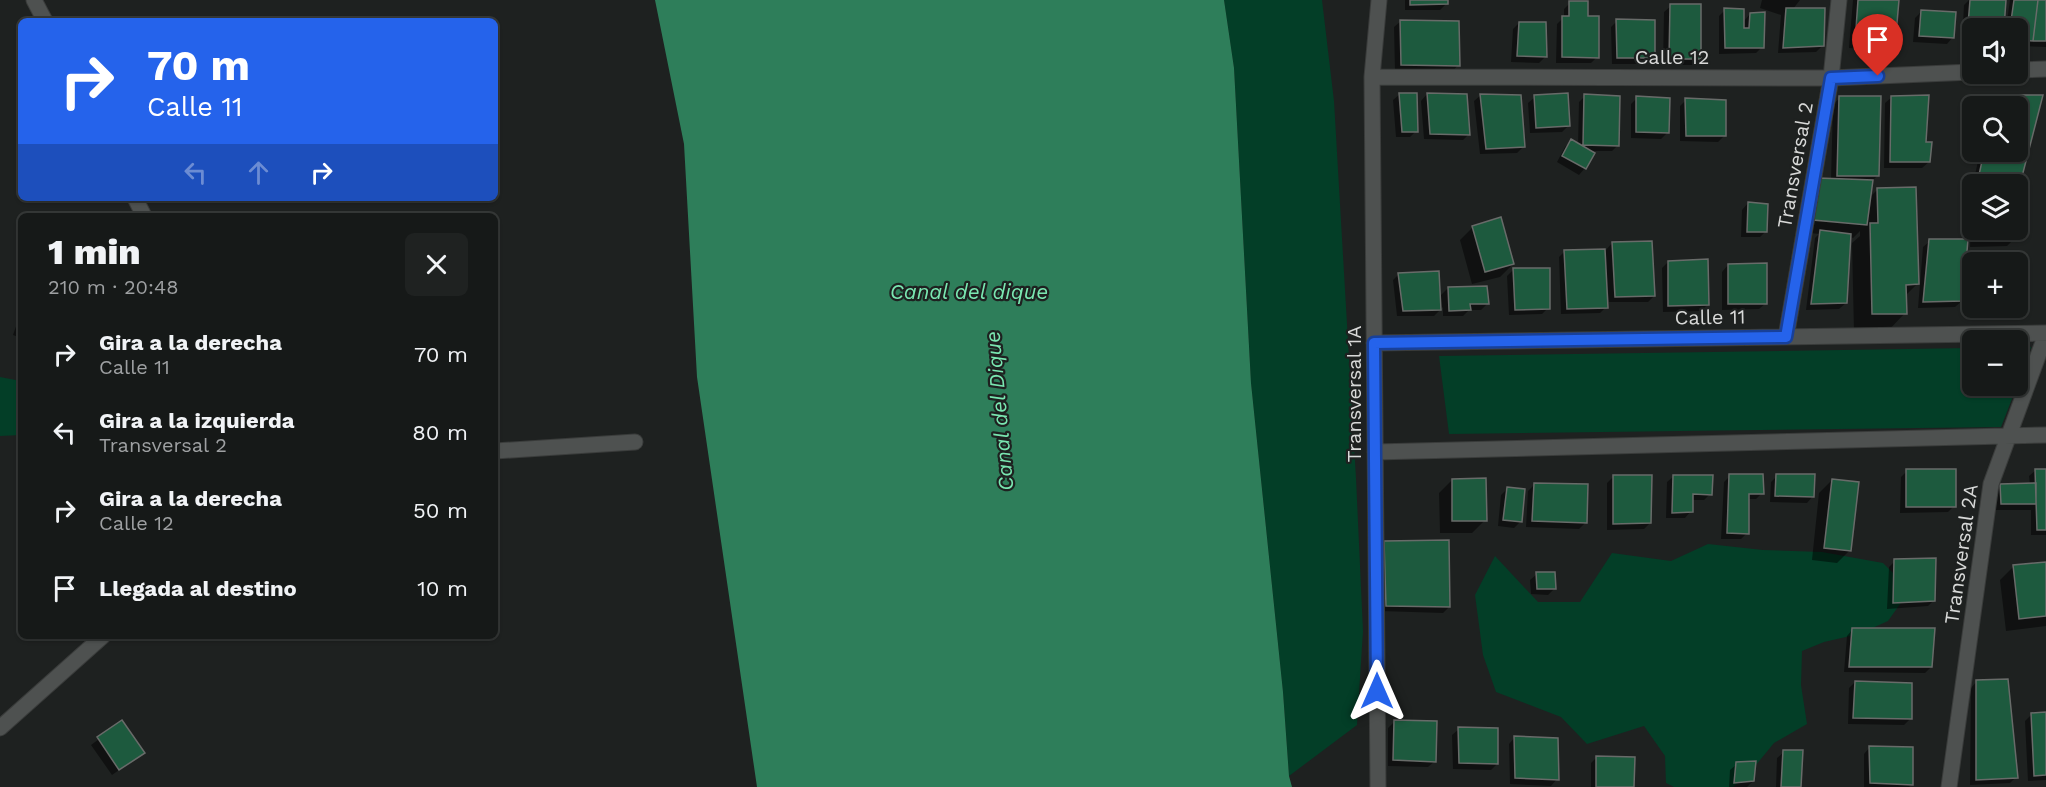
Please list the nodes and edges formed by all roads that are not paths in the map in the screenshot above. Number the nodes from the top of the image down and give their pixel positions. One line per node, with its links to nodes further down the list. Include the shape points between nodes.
1 (34, 0): 4 (street)
2 (1379, 0): 8 (street, Transversal 1A)
3 (1839, 0): 9 (street, Transversal 2)
4 (43, 18)
5 (2046, 69): 6 (street)
6 (2028, 70)
7 (1962, 72): 9 (street, Calle 12)
8 (1372, 77): 9 (street, Calle 12); 12 (street, Transversal 1A)
9 (1831, 78): 11 (street, Transversal 2)
10 (2046, 334): 11 (street, Calle 11); 14 (street, Transversal 2A)
11 (1786, 337): 12 (street, Calle 11)
12 (1374, 343): 17 (street, Transversal 1A)
13 (2046, 435): 14 (street)
14 (2008, 436): 17 (street); 21 (street, Transversal 2A, via 1991,484)
15 (635, 442): 16 (street)
16 (498, 451)
17 (1375, 452): 20 (street, Transversal 1A)
18 (100, 639): 19 (street)
19 (0, 728)
20 (1378, 787)
21 (1949, 787)

